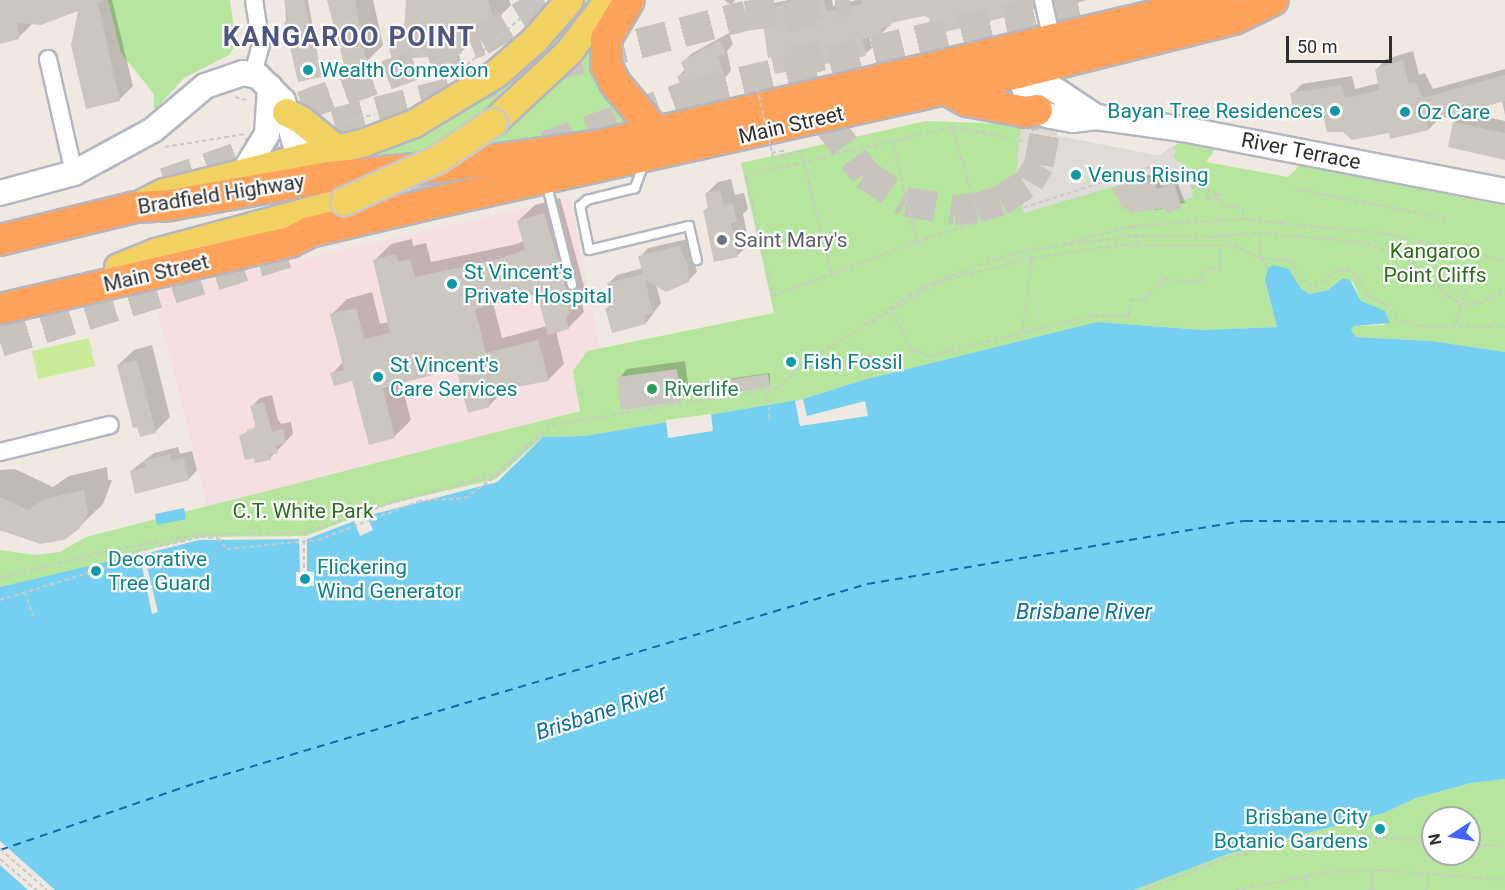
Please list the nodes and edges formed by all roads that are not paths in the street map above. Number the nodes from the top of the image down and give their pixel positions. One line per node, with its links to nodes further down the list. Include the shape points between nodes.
1 (254, 0): 10 (street, via 261,45)
2 (568, 0): 16 (main road, via 516,57 467,93 414,123)
3 (608, 0): 22 (main road, bridge, via 553,67 493,122 437,159)
4 (629, 0): 15 (highway, via 606,39 606,65)
5 (1043, 0): 8 (street)
6 (1221, 0): 8 (highway, Main Street)
7 (1264, 0): 8 (highway, Main Street, via 1234,18)
8 (1028, 56): 11 (highway, Main Street); 12 (main road); 14 (main road, River Terrace, via 1051,88); 15 (highway, Main Street)
9 (48, 59): 20 (street)
10 (258, 88): 13 (main road, via 283,100); 19 (main road, via 261,131); 20 (main road, via 216,80 153,130)
11 (947, 90): 12 (highway, via 968,101 1026,112); 15 (highway, Main Street)
12 (1037, 110): 14 (main road, River Terrace, via 1073,120)
13 (286, 112): 16 (main road); 17 (main road)
14 (1096, 117): 23 (main road, River Terrace, via 1275,146)
15 (651, 145): 18 (highway, Main Street); 21 (highway, Main Street); 28 (lane, via 635,188 587,200 580,206 589,250 689,226)
16 (337, 149): 17 (main road)
17 (302, 158): 19 (main road); 22 (main road)
18 (446, 166): 22 (highway, Bradfield Highway)
19 (245, 170): 25 (main road, via 164,192)
20 (74, 173): 24 (main road)
21 (545, 179): 26 (highway, Main Street); 30 (lane)
22 (336, 189): 25 (highway, Bradfield Highway); 29 (main road)
23 (1505, 191)
24 (0, 193)
25 (135, 207): 27 (highway, Bradfield Highway)
26 (310, 232): 29 (highway, Main Street, via 288,232 163,263); 32 (highway, Main Street, via 290,242)
27 (0, 240)
28 (697, 260)
29 (118, 267): 31 (highway, Main Street)
30 (572, 285)
31 (0, 291)
32 (0, 309)
33 (111, 425): 34 (street)
34 (0, 452)

